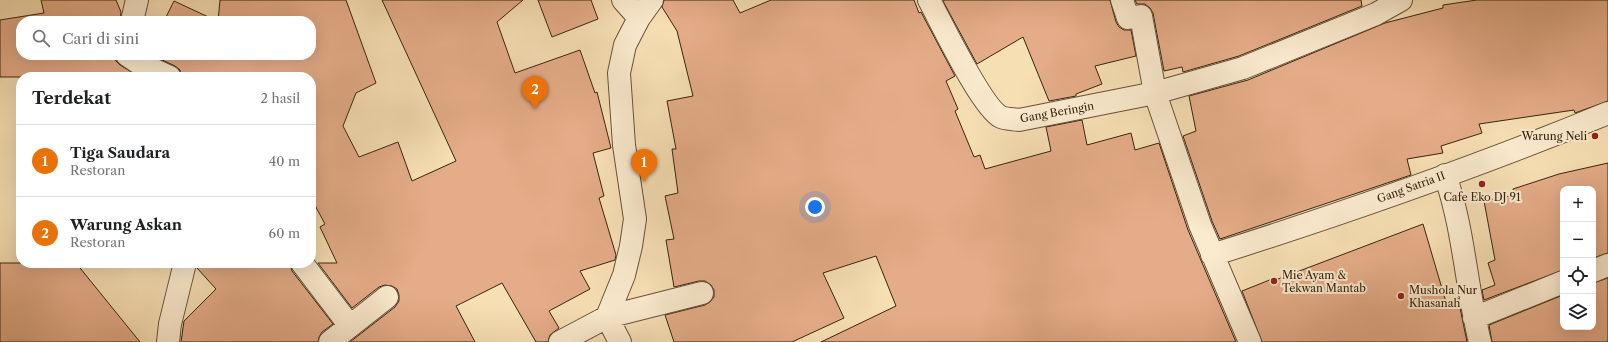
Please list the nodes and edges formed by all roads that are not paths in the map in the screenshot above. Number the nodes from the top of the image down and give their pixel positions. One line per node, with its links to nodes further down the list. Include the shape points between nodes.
1 (137, 0): 7 (street)
2 (623, 0): 8 (street)
3 (652, 0): 8 (street)
4 (929, 0): 11 (street, Gang Beringin, via 977,88 1000,117 1019,120)
5 (1122, 0): 11 (street, via 1128,18 1141,16)
6 (1400, 0): 11 (street, Gang Beringin, via 1376,14 1244,68)
7 (133, 16)
8 (639, 18): 22 (street, via 625,45 619,73 624,145 635,219 624,275)
9 (134, 60): 10 (street)
10 (159, 72)
11 (1155, 94): 14 (street)
12 (1608, 113): 13 (street, Gang Satria II)
13 (1445, 175): 14 (street, Gang Satria II); 23 (street, via 1461,234)
14 (1212, 255): 29 (street)
15 (1608, 265): 18 (street)
16 (184, 268): 25 (street)
17 (306, 268): 24 (street)
18 (1596, 270)
19 (1560, 283): 23 (street)
20 (702, 293): 22 (street)
21 (387, 297): 24 (street)
22 (607, 317): 27 (street); 28 (street)
23 (1474, 318): 30 (street)
24 (350, 326): 26 (street)
25 (168, 342)
26 (330, 342)
27 (560, 342)
28 (620, 342)
29 (1250, 342)
30 (1480, 342)

